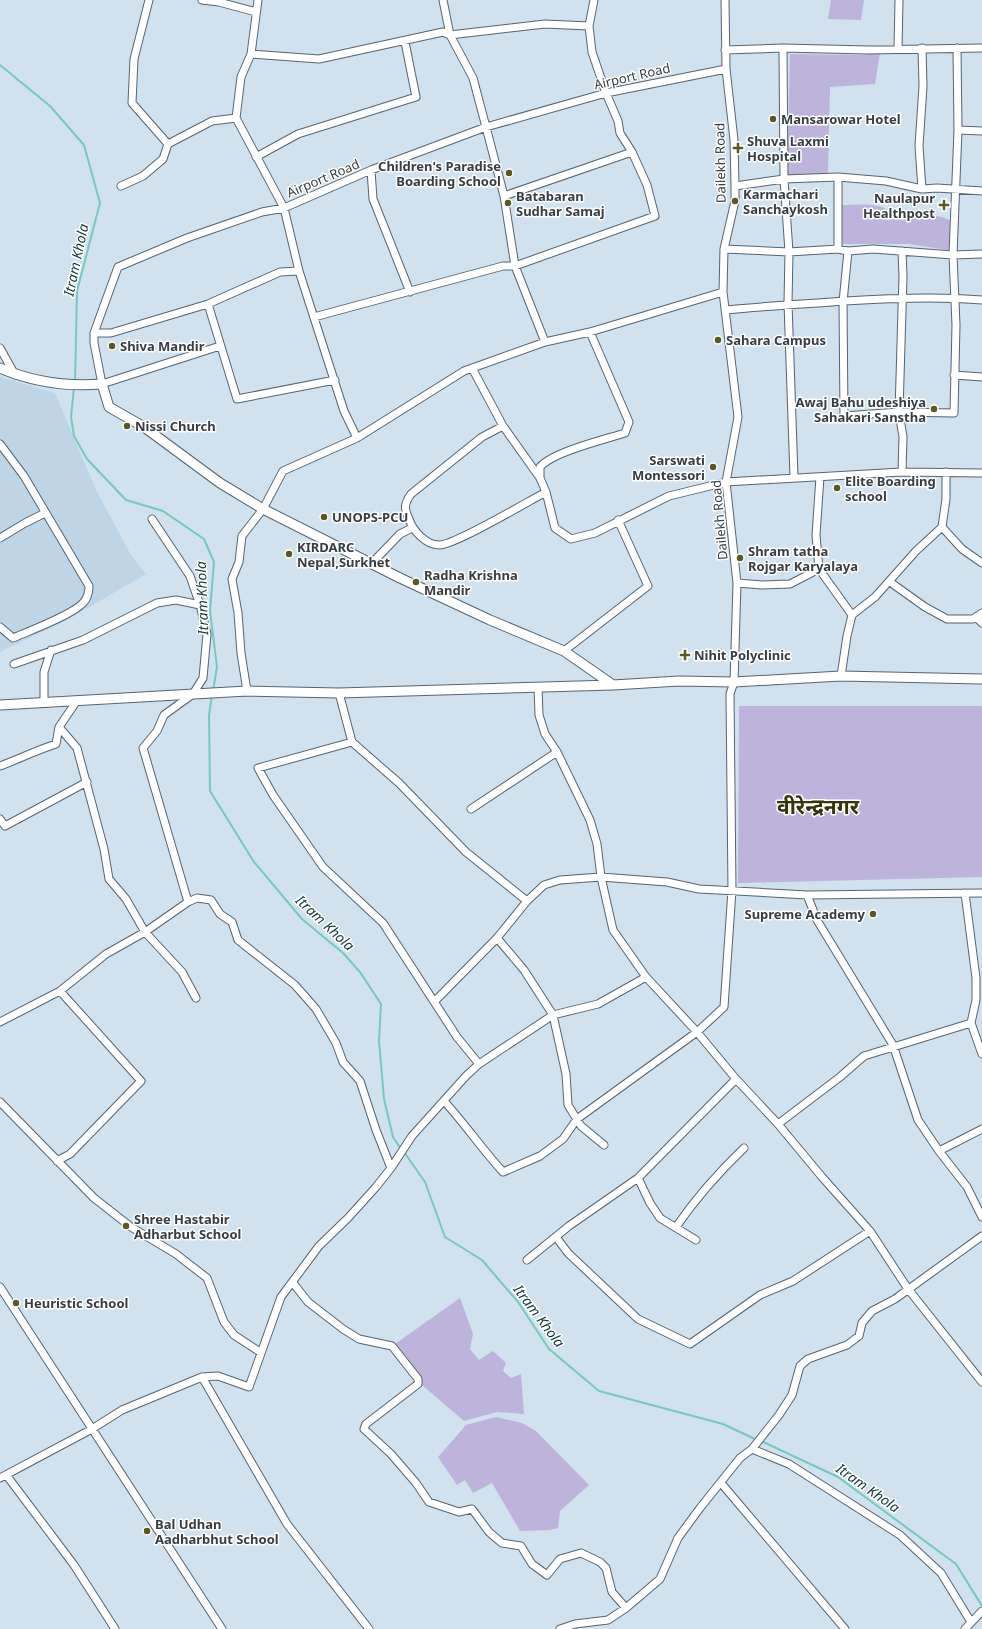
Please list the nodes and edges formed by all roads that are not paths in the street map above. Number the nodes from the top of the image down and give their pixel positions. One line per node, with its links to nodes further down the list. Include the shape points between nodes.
1 (149, 0): 25 (street, via 134,59 132,103)
2 (202, 0): 8 (street)
3 (258, 0): 8 (street)
4 (443, 0): 10 (street)
5 (594, 0): 9 (street)
6 (725, 0): 17 (street, Dailekh Road)
7 (899, 0): 16 (street)
8 (256, 12): 18 (street)
9 (589, 26): 10 (street, via 545,24); 20 (street, via 592,52)
10 (450, 35): 11 (street, via 443,32); 22 (street, via 473,78)
11 (405, 42): 18 (street, via 319,59); 27 (street, via 416,97 298,134)
12 (783, 48): 16 (street); 17 (street); 30 (street)
13 (922, 48): 14 (street); 16 (street); 33 (street, via 923,86 919,146)
14 (957, 48): 15 (street); 23 (street)
15 (982, 48)
16 (898, 49)
17 (725, 50): 19 (street, Dailekh Road)
18 (251, 54): 21 (street, via 241,77)
19 (726, 69): 20 (street, Airport Road); 32 (street, Dailekh Road, via 734,140)
20 (606, 93): 22 (street, Airport Road); 26 (street, via 618,121 620,133)
21 (236, 118): 25 (street, via 212,121); 27 (street)
22 (486, 127): 28 (street, Airport Road); 36 (street)
23 (958, 130): 24 (street); 34 (street)
24 (982, 131)
25 (168, 144): 31 (street, via 163,159 143,176)
26 (632, 152): 36 (street); 45 (street, via 647,185 655,216)
27 (256, 157): 37 (street)
28 (371, 170): 37 (street, Airport Road); 47 (street, via 373,199)
29 (838, 177): 30 (street); 33 (street, via 886,181); 39 (street)
30 (784, 179): 32 (street); 42 (street)
31 (121, 186)
32 (735, 186): 38 (street, Dailekh Road, via 735,201)
33 (922, 189): 34 (street)
34 (956, 190): 35 (street); 44 (street)
35 (982, 191)
36 (504, 196): 45 (street)
37 (284, 208): 46 (street); 58 (street, Airport Road, via 262,212 187,238 118,267)
38 (724, 249): 42 (street); 48 (street, Dailekh Road)
39 (838, 249): 40 (street); 42 (street)
40 (848, 251): 41 (street); 52 (street)
41 (902, 251): 44 (street); 49 (street)
42 (789, 252): 54 (street)
43 (982, 254): 44 (street)
44 (953, 255): 50 (street)
45 (514, 266): 47 (street, via 503,266); 59 (street)
46 (299, 271): 53 (street, via 280,272); 56 (street)
47 (410, 292): 56 (street)
48 (723, 292): 55 (street, Dailekh Road); 57 (street)
49 (902, 297): 50 (street); 52 (street); 69 (street)
50 (955, 298): 51 (street); 65 (street)
51 (982, 300)
52 (843, 302): 54 (street); 69 (street, via 844,416)
53 (208, 304): 58 (street, via 111,333); 60 (street)
54 (788, 304): 55 (street); 76 (street)
55 (726, 310): 79 (street, Dailekh Road, via 738,417)
56 (314, 317): 67 (street)
57 (590, 332): 59 (street); 78 (street, via 629,422 624,433 544,462 540,467)
58 (94, 333): 68 (street, Airport Road)
59 (545, 342): 63 (street)
60 (220, 346): 67 (street, via 237,399); 68 (street)
61 (0, 348): 64 (street)
62 (0, 368): 64 (street)
63 (472, 368): 70 (street); 71 (street)
64 (15, 375): 68 (street, via 57,384)
65 (954, 375): 66 (street); 69 (street, via 954,413)
66 (982, 377)
67 (335, 380): 71 (street, via 344,411)
68 (102, 384): 81 (street, via 110,407 144,427 220,483)
69 (899, 412): 73 (street, via 903,437)
70 (503, 426): 78 (street); 86 (street, via 482,437 411,494 404,508)
71 (357, 438): 81 (street, via 282,471)
72 (0, 444): 82 (street, via 24,476)
73 (902, 472): 74 (street); 77 (street)
74 (946, 472): 75 (street); 85 (street)
75 (982, 473)
76 (794, 477): 77 (street); 79 (street)
77 (820, 477): 90 (street, via 816,535)
78 (540, 478): 80 (street)
79 (726, 482): 84 (street, via 669,496); 92 (street, Dailekh Road)
80 (546, 492): 84 (street, via 555,528 571,539 595,533); 86 (street, via 441,546 431,544)
81 (263, 509): 88 (street); 106 (street, via 242,536 239,562 232,579)
82 (45, 513): 87 (street); 97 (street, via 90,586 89,595 76,609 12,638)
83 (152, 519): 93 (street, via 190,576)
84 (618, 520): 99 (street, via 648,586)
85 (942, 527): 89 (street, via 962,549); 91 (street, via 916,551)
86 (412, 528): 88 (street, via 400,534)
87 (0, 538)
88 (372, 563): 99 (street, via 490,620)
89 (982, 563)
90 (819, 569): 92 (street, via 790,584); 94 (street)
91 (890, 582): 94 (street, via 875,598); 95 (street, via 947,619 973,619)
92 (737, 583): 103 (street, Dailekh Road)
93 (200, 605): 98 (street, via 176,600 157,603 83,640); 107 (street, via 206,641 203,678)
94 (852, 615): 101 (street)
95 (979, 615): 96 (street)
96 (982, 623)
97 (0, 627)
98 (51, 650): 100 (street); 110 (street, via 44,672)
99 (564, 651): 104 (street)
100 (14, 664)
101 (841, 676): 102 (street); 103 (street)
102 (982, 679)
103 (734, 682): 104 (street, via 679,681); 120 (street, Dailekh Road, via 730,694)
104 (613, 685): 105 (street)
105 (538, 687): 108 (street); 114 (street, via 539,715 546,734)
106 (247, 691): 107 (street); 108 (street)
107 (197, 693): 109 (street); 125 (street, via 164,715 157,731 143,748)
108 (339, 693): 113 (street)
109 (76, 702): 110 (street); 112 (street)
110 (44, 703): 111 (street)
111 (0, 705)
112 (59, 727): 115 (street, via 56,744 35,750); 116 (street, via 77,748)
113 (352, 742): 124 (street, via 399,783 466,852); 132 (street, via 258,768 273,795 324,867 383,923)
114 (557, 752): 117 (street); 119 (street, via 590,820 597,844)
115 (0, 766)
116 (87, 782): 118 (street, via 5,826); 126 (street, via 109,879 126,899)
117 (471, 809)
118 (0, 819)
119 (601, 877): 120 (street, via 667,882 699,889); 124 (street, via 560,880 544,885); 129 (street, via 613,930)
120 (732, 890): 123 (street); 136 (street, Dailekh Road, via 724,1007)
121 (965, 893): 122 (street); 123 (street); 128 (street)
122 (982, 893)
123 (807, 895): 137 (street, via 817,920)
124 (527, 900): 127 (street)
125 (188, 902): 126 (street); 150 (street, via 197,898 211,900 220,914 232,922 238,940 295,985 316,1010 336,1043 342,1062 360,1081)
126 (145, 932): 130 (street, via 106,954); 131 (street, via 182,972)
127 (497, 938): 132 (street); 133 (street, via 524,970)
128 (978, 965): 135 (street, via 976,1000)
129 (646, 977): 133 (street, via 598,1004); 136 (street)
130 (60, 991): 134 (street); 149 (street, via 141,1081 70,1154)
131 (196, 998)
132 (435, 1001): 139 (street, via 457,1036)
133 (553, 1014): 139 (street); 143 (street, via 566,1074 568,1105)
134 (0, 1022)
135 (971, 1023): 137 (street); 138 (street)
136 (697, 1032): 140 (street); 143 (street, Dailekh Road)
137 (893, 1046): 144 (street, via 864,1056); 148 (street, via 918,1120)
138 (982, 1054)
139 (479, 1064): 141 (street)
140 (736, 1079): 144 (street); 151 (street)
141 (444, 1101): 143 (street, Dailekh Road, via 503,1172 540,1156 563,1139); 150 (street, via 412,1136)
142 (0, 1102): 149 (street)
143 (577, 1119): 146 (street, via 581,1126)
144 (778, 1124): 154 (street)
145 (982, 1129): 148 (street)
146 (604, 1145)
147 (744, 1148): 153 (street, via 694,1199)
148 (939, 1151): 152 (street, via 967,1188)
149 (57, 1161): 162 (street, via 94,1198 131,1227 176,1254 207,1278 224,1322 234,1335)
150 (391, 1168): 159 (street, via 348,1218 319,1246)
151 (638, 1178): 153 (street, via 660,1218); 156 (street)
152 (982, 1217)
153 (676, 1227): 157 (street)
154 (870, 1231): 156 (street, via 793,1281 760,1295 690,1344 638,1318 568,1253); 161 (street)
155 (982, 1236): 161 (street)
156 (556, 1237): 158 (street)
157 (696, 1240)
158 (527, 1260)
159 (293, 1283): 162 (street, via 281,1297); 169 (street, via 308,1302 359,1339 392,1346 418,1379 418,1384 366,1424 364,1429 416,1482 429,1502 459,1512 472,1509 489,1532 502,1543 521,1546 532,1564 547,1575 560,1559 581,1553 600,1562 610,1577 612,1592)
160 (0, 1287): 165 (street)
161 (908, 1289): 164 (street); 166 (street, via 891,1302 872,1311 862,1323 859,1336 846,1345 808,1359 800,1366 792,1395)
162 (260, 1352): 163 (street, via 249,1388 218,1376)
163 (202, 1376): 165 (street, via 122,1410); 174 (street, via 287,1524)
164 (982, 1382)
165 (92, 1429): 167 (street); 173 (street)
166 (752, 1449): 168 (street, via 740,1458); 171 (street, via 789,1464 900,1536 941,1573)
167 (3, 1477): 172 (street, via 74,1565)
168 (721, 1483): 169 (street, via 678,1538 660,1579); 176 (street)
169 (626, 1608): 175 (street, via 608,1620 575,1624)
170 (982, 1610): 171 (street)
171 (973, 1620): 177 (street)
172 (115, 1629)
173 (222, 1629)
174 (369, 1629)
175 (560, 1629)
176 (845, 1629)
177 (965, 1629)

